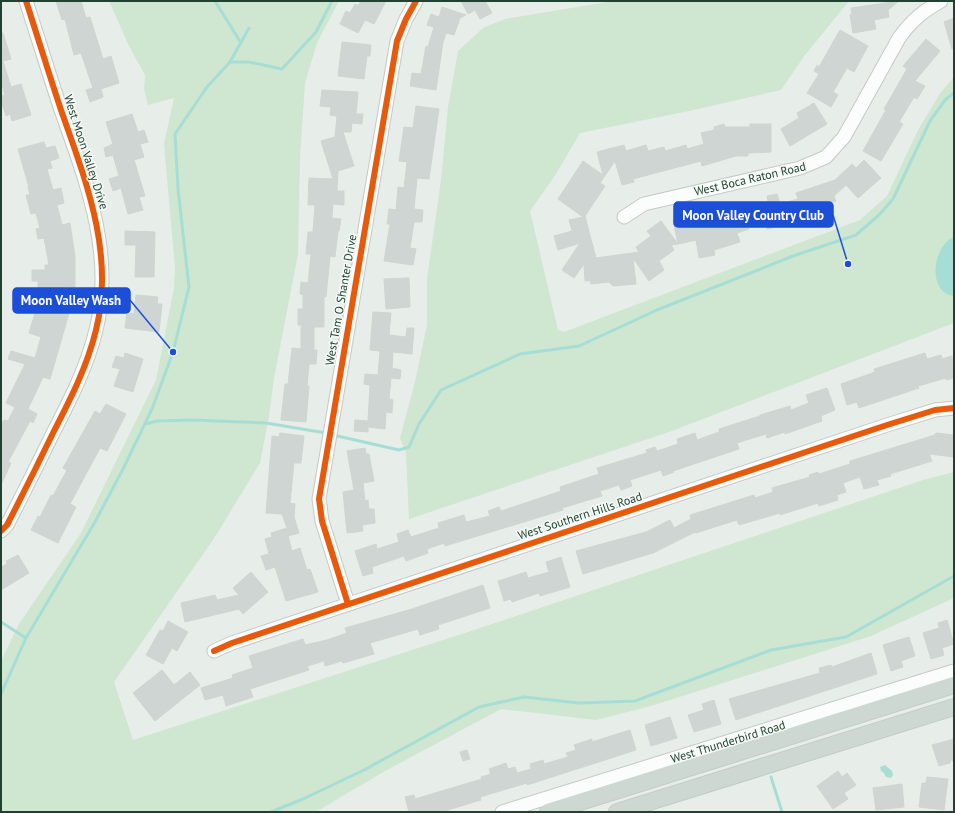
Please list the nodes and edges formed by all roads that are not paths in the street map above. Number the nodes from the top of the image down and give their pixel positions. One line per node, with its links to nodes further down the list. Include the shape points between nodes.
1 (26, 1): 6 (street, West Moon Valley Drive, via 91,196 101,254 102,284 96,330 77,387 7,525)
2 (416, 1): 7 (street, West Tam O Shanter Drive, via 397,41 319,499 324,528)
3 (941, 1): 4 (street, West Boca Raton Road, via 909,24 844,137 826,157 800,168 644,204)
4 (624, 217)
5 (954, 408): 7 (street, West Southern Hills Road, via 935,410)
6 (1, 531)
7 (348, 604): 8 (street, West Southern Hills Road)
8 (214, 651)
9 (954, 671): 14 (street, West Thunderbird Road)
10 (954, 685): 12 (main road, West Thunderbird Road)
11 (954, 707): 13 (main road)
12 (746, 750): 13 (main road); 15 (main road, West Thunderbird Road)
13 (752, 770): 16 (main road)
14 (502, 812)
15 (548, 812)
16 (617, 812)

